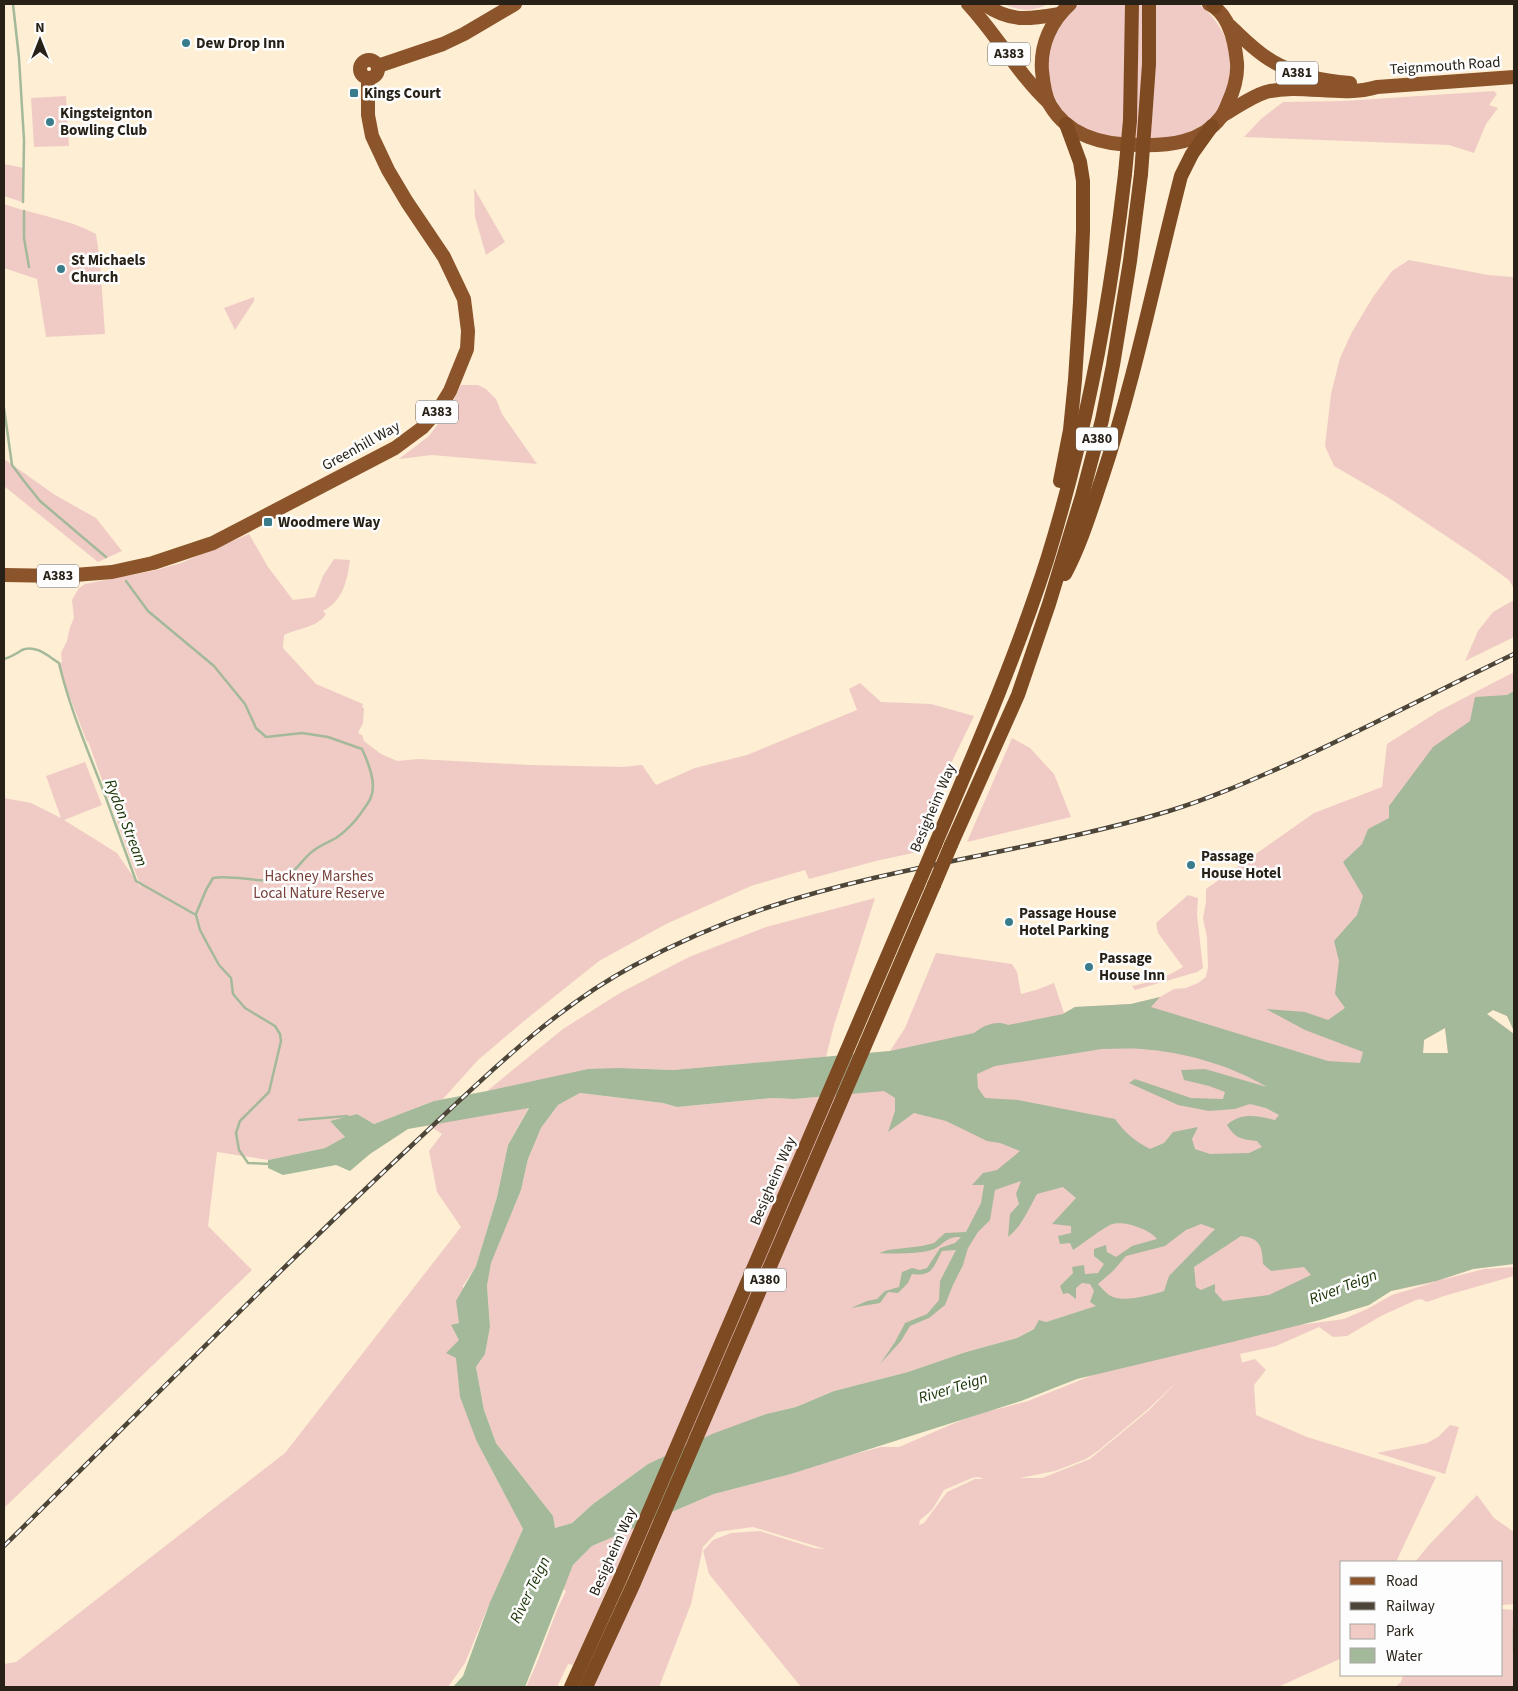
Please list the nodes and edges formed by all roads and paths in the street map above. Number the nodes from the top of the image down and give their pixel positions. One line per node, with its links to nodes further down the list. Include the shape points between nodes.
1 (515, 4): 16 (main road, Greenhill Way / A383, via 443,44 378,66 371,60 362,62 360,70 362,76 368,78 368,115 372,136 407,202 444,257 464,299 467,349 440,409 422,428 395,448 213,543 153,564 112,572 62,576)
2 (968, 4): 12 (main road, A383, via 1034,90)
3 (984, 4): 8 (main road, via 1023,20)
4 (1070, 4): 8 (main road)
5 (1213, 5): 9 (main road, Teignmouth Road)
6 (1149, 7): 17 (highway, A380, bridge, via 1149,64 1141,174 1122,314 1104,410)
7 (1132, 9): 15 (highway, A380, bridge, via 1130,120 1113,268 1091,392)
8 (1060, 14): 12 (main road, via 1048,34 1042,53)
9 (1230, 26): 11 (main road, Teignmouth Road / A381, via 1271,61 1300,74); 13 (main road, via 1237,76 1233,94)
10 (1514, 77): 11 (main road, Teignmouth Road / A381)
11 (1377, 87): 13 (main road, Teignmouth Road / A381, via 1324,92 1272,91 1245,101)
12 (1049, 104): 14 (main road)
13 (1217, 121): 14 (main road, Teignmouth Road, via 1193,138 1151,146 1104,142); 17 (highway, A380, via 1192,154 1181,176 1141,343 1112,446 1072,561)
14 (1066, 124): 15 (highway, A380, via 1080,162 1083,181 1080,302 1070,430)
15 (1046, 561): 18 (highway, Besigheim Way / A380, bridge, via 1002,686 880,976)
16 (4, 575)
17 (1049, 604): 19 (highway, Besigheim Way / A380, bridge, via 1018,695)
18 (571, 1687)
19 (586, 1687)

